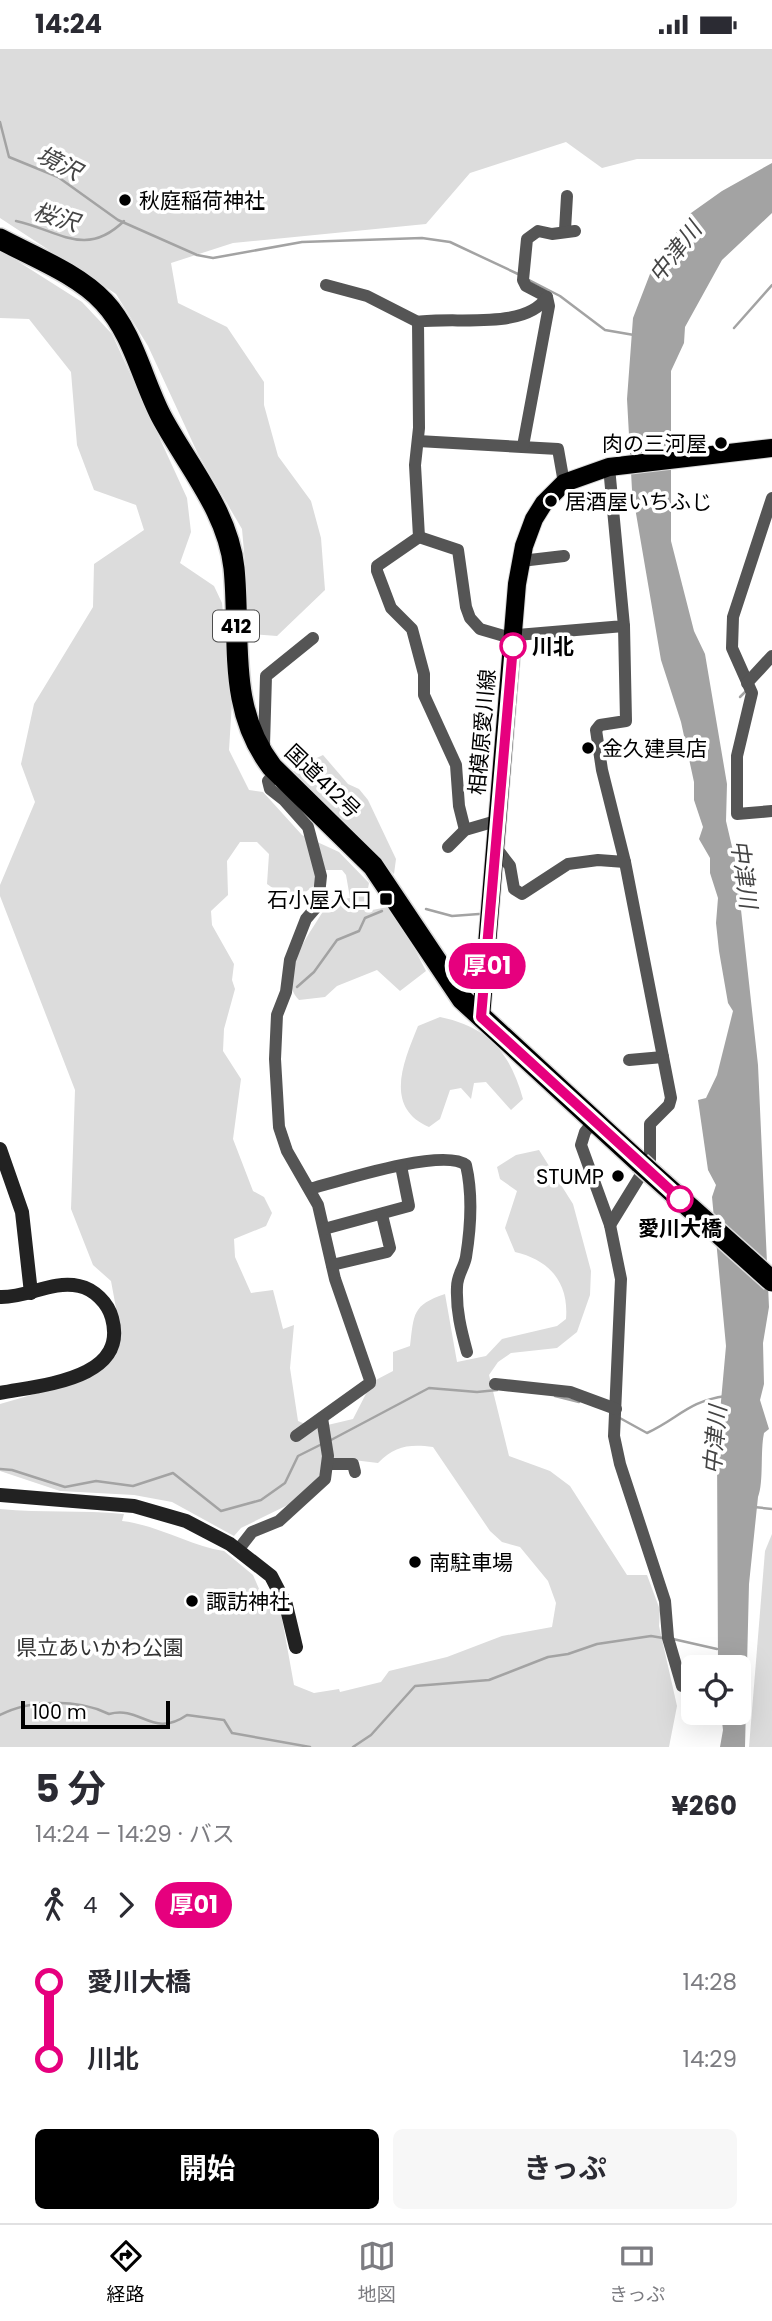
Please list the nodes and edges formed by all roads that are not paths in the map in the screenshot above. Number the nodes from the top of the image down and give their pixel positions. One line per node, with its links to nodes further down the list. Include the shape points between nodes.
1 (570, 201): 4 (street, via 570,231 535,232 527,239 526,286)
2 (0, 239): 20 (highway, 国道412号 / 412, via 83,285 104,302 123,329 161,415 212,502 226,532 234,567 238,687)
3 (326, 285): 5 (street, via 367,296)
4 (547, 297): 5 (street, via 542,305 508,319); 7 (street)
5 (418, 321): 6 (street)
6 (418, 441): 7 (street); 12 (street)
7 (523, 446): 10 (street, via 558,449)
8 (772, 448): 9 (main road, 相模原愛川線)
9 (609, 467): 10 (main road, 相模原愛川線); 15 (street)
10 (564, 483): 14 (main road, 相模原愛川線, via 534,519)
11 (772, 498): 19 (street, via 730,634)
12 (419, 537): 16 (street, via 458,550 466,607 474,624 490,633); 24 (street, via 377,566 378,577 391,608 412,629 424,674 424,695 456,765)
13 (564, 556): 14 (street)
14 (521, 561): 16 (main road, 相模原愛川線)
15 (624, 626): 16 (street); 27 (street, via 626,721 600,725 596,730)
16 (514, 634): 23 (main road, 相模原愛川線)
17 (313, 638): 20 (street, via 266,675 264,744)
18 (772, 656): 19 (street)
19 (747, 683): 22 (street, via 752,693 737,756 737,814)
20 (258, 749): 21 (highway, 国道412号 / 412)
21 (276, 772): 28 (highway, 国道412号 / 412, via 373,866 443,974); 34 (street, via 268,781 270,789 308,827 321,876 318,905 306,919 290,960 277,1015 275,1048 276,1108 282,1140)
22 (772, 811)
23 (496, 821): 24 (street); 25 (main road, 相模原愛川線)
24 (465, 830): 26 (street)
25 (494, 845): 27 (street, via 510,866 514,889 522,894 568,864); 28 (main road, 相模原愛川線)
26 (447, 846)
27 (625, 862): 29 (street)
28 (481, 1017): 31 (highway, 国道412号 / 412)
29 (663, 1056): 30 (street); 36 (street, via 671,1102 650,1124 650,1160)
30 (629, 1060)
31 (594, 1121): 36 (street, via 584,1132 581,1145); 39 (highway, 国道412号 / 412, bridge)
32 (0, 1149): 40 (street, via 22,1212)
33 (401, 1165): 34 (street); 35 (street, via 411,1203); 42 (street, via 438,1160 466,1165 472,1211 466,1259 457,1286 459,1323)
34 (310, 1189): 37 (street)
35 (382, 1215): 37 (street); 38 (street, via 390,1248 387,1252)
36 (610, 1225): 45 (street, via 621,1279)
37 (324, 1229): 38 (street)
38 (332, 1265): 46 (street, via 370,1380)
39 (772, 1281)
40 (31, 1293): 41 (street); 44 (street, via 61,1285 92,1292 111,1312 114,1340 108,1354 89,1371)
41 (0, 1297)
42 (467, 1352)
43 (495, 1384): 45 (street, via 570,1392)
44 (0, 1393)
45 (616, 1409): 53 (street, via 614,1436 620,1464 665,1601 668,1638)
46 (323, 1418): 47 (street); 48 (street)
47 (296, 1436)
48 (328, 1464): 49 (street, via 353,1464); 51 (street, via 321,1485 279,1521 252,1532)
49 (355, 1472)
50 (0, 1495): 51 (street, via 149,1509 186,1521)
51 (238, 1550): 52 (street, via 261,1566 280,1592)
52 (296, 1647)
53 (681, 1683)

